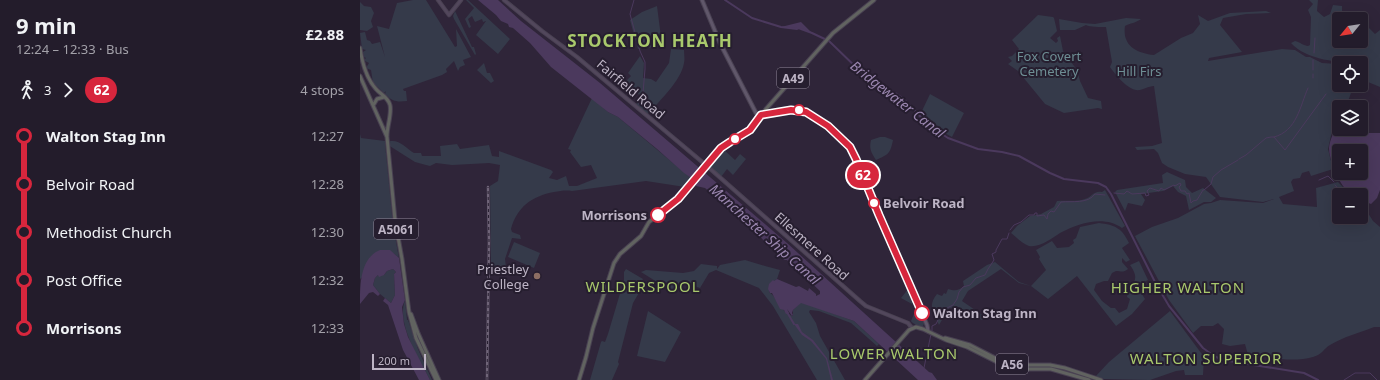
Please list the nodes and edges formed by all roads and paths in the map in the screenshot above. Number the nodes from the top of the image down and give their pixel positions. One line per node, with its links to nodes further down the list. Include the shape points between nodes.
1 (438, 0): 7 (main road)
2 (461, 0): 6 (main road)
3 (504, 0): 16 (main road, Fairfield Road)
4 (702, 0): 12 (main road, via 718,39 755,111)
5 (874, 0): 12 (highway, A49, via 825,41)
6 (455, 7): 7 (main road); 7 (main road, via 449,15)
7 (447, 12)
8 (360, 51): 10 (highway, A5061, via 370,81 376,90)
9 (360, 76): 11 (highway, A5061)
10 (386, 97): 11 (highway, via 376,100); 13 (highway, A5061, via 390,104)
11 (374, 106): 14 (highway, A5061)
12 (761, 115): 16 (highway, A49, via 751,129 725,145); 21 (main road, via 791,110 806,112 828,126 852,150)
13 (389, 119): 14 (highway, via 386,123); 15 (highway, A5061)
14 (381, 123): 15 (highway, A5061)
15 (387, 137): 19 (highway, A5061, via 396,227)
16 (707, 166): 17 (highway, A49); 20 (main road, Ellesmere Road, via 866,306 908,323)
17 (675, 202): 18 (highway, A49); 18 (highway, A49)
18 (659, 214): 25 (highway, A49, via 648,224 640,238 616,259)
19 (409, 310): 23 (highway, A5061, via 416,338); 24 (highway, A5061)
20 (912, 328): 21 (highway); 26 (highway)
21 (928, 331): 22 (highway, A56)
22 (943, 338): 27 (highway, A56, via 1009,367 1051,369); 28 (highway, A56, via 970,345 1010,364 1050,365)
23 (436, 380)
24 (439, 380)
25 (579, 380)
26 (865, 380)
27 (1089, 380)
28 (1101, 380)

